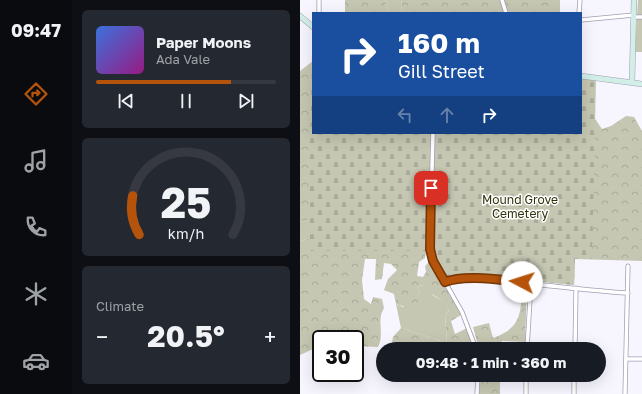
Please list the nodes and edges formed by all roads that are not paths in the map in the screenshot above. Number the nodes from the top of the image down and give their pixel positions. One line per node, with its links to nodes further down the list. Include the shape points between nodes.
1 (319, 0): 5 (street)
2 (502, 0): 6 (street)
3 (580, 0): 7 (street)
4 (634, 0): 9 (street)
5 (319, 12)
6 (506, 12)
7 (579, 12)
8 (300, 16): 12 (street)
9 (634, 16): 10 (street); 11 (street); 14 (street)
10 (642, 17)
11 (582, 20)
12 (312, 26)
13 (582, 76): 14 (street)
14 (632, 83): 15 (street)
15 (642, 84)
16 (433, 134): 18 (street, via 430,249 433,261)
17 (628, 266): 21 (street)
18 (445, 282): 19 (street, via 480,279); 22 (street, via 468,325)
19 (531, 283): 20 (street); 23 (street)
20 (576, 288): 21 (street); 24 (street)
21 (628, 293): 25 (street)
22 (474, 342)
23 (527, 342)
24 (575, 342)
25 (627, 358): 26 (street); 33 (street)
26 (642, 359)
27 (478, 382): 30 (street)
28 (526, 382): 31 (street)
29 (574, 382): 32 (street)
30 (477, 394)
31 (526, 394)
32 (574, 394)
33 (625, 394)

